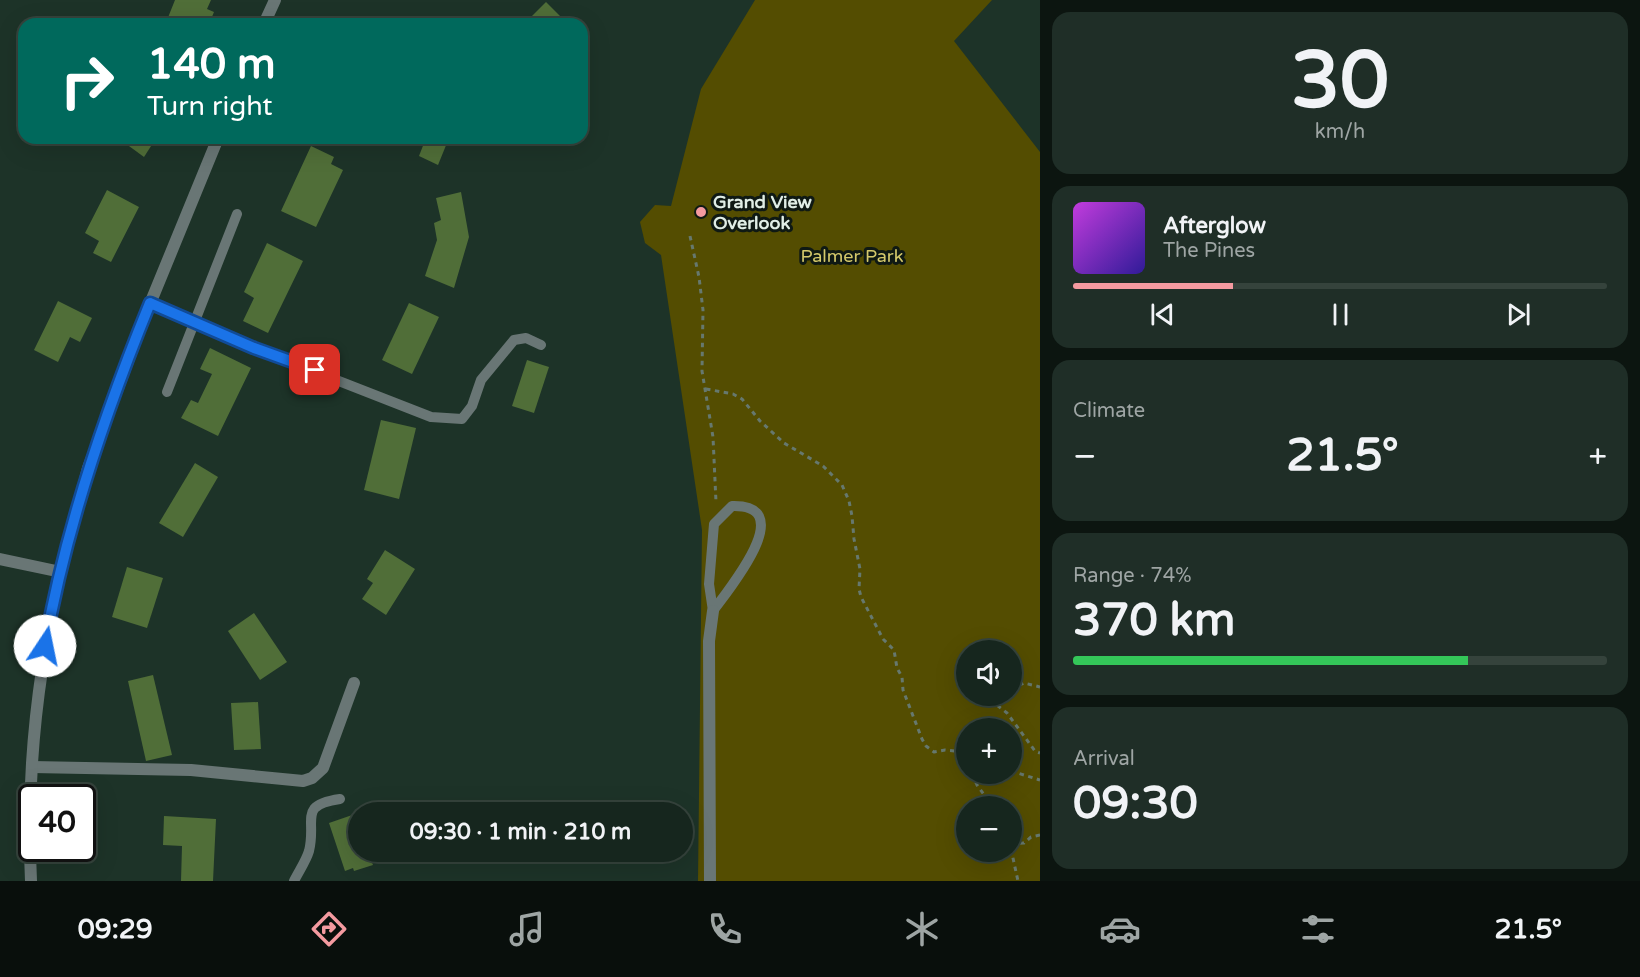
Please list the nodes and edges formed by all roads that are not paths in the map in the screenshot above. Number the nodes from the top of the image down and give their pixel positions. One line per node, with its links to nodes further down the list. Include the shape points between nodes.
1 (275, 0): 2 (street)
2 (267, 18)
3 (216, 144): 5 (street)
4 (237, 214): 6 (lane)
5 (150, 303): 6 (lane); 10 (street, via 88,468)
6 (195, 322): 7 (lane, via 431,417 462,419 472,406 481,380 514,340 526,338); 8 (lane)
7 (541, 345)
8 (167, 392)
9 (0, 559): 10 (street)
10 (61, 572): 13 (street, via 42,665)
11 (713, 611): 11 (lane, via 741,574 762,534 754,510 743,506 732,506 714,524 709,585); 17 (street, via 709,641)
12 (354, 683): 13 (street, via 323,768 303,781 191,770)
13 (32, 767): 15 (street)
14 (340, 799): 16 (lane, via 324,801 311,813 309,851)
15 (31, 881)
16 (294, 881)
17 (710, 881)

